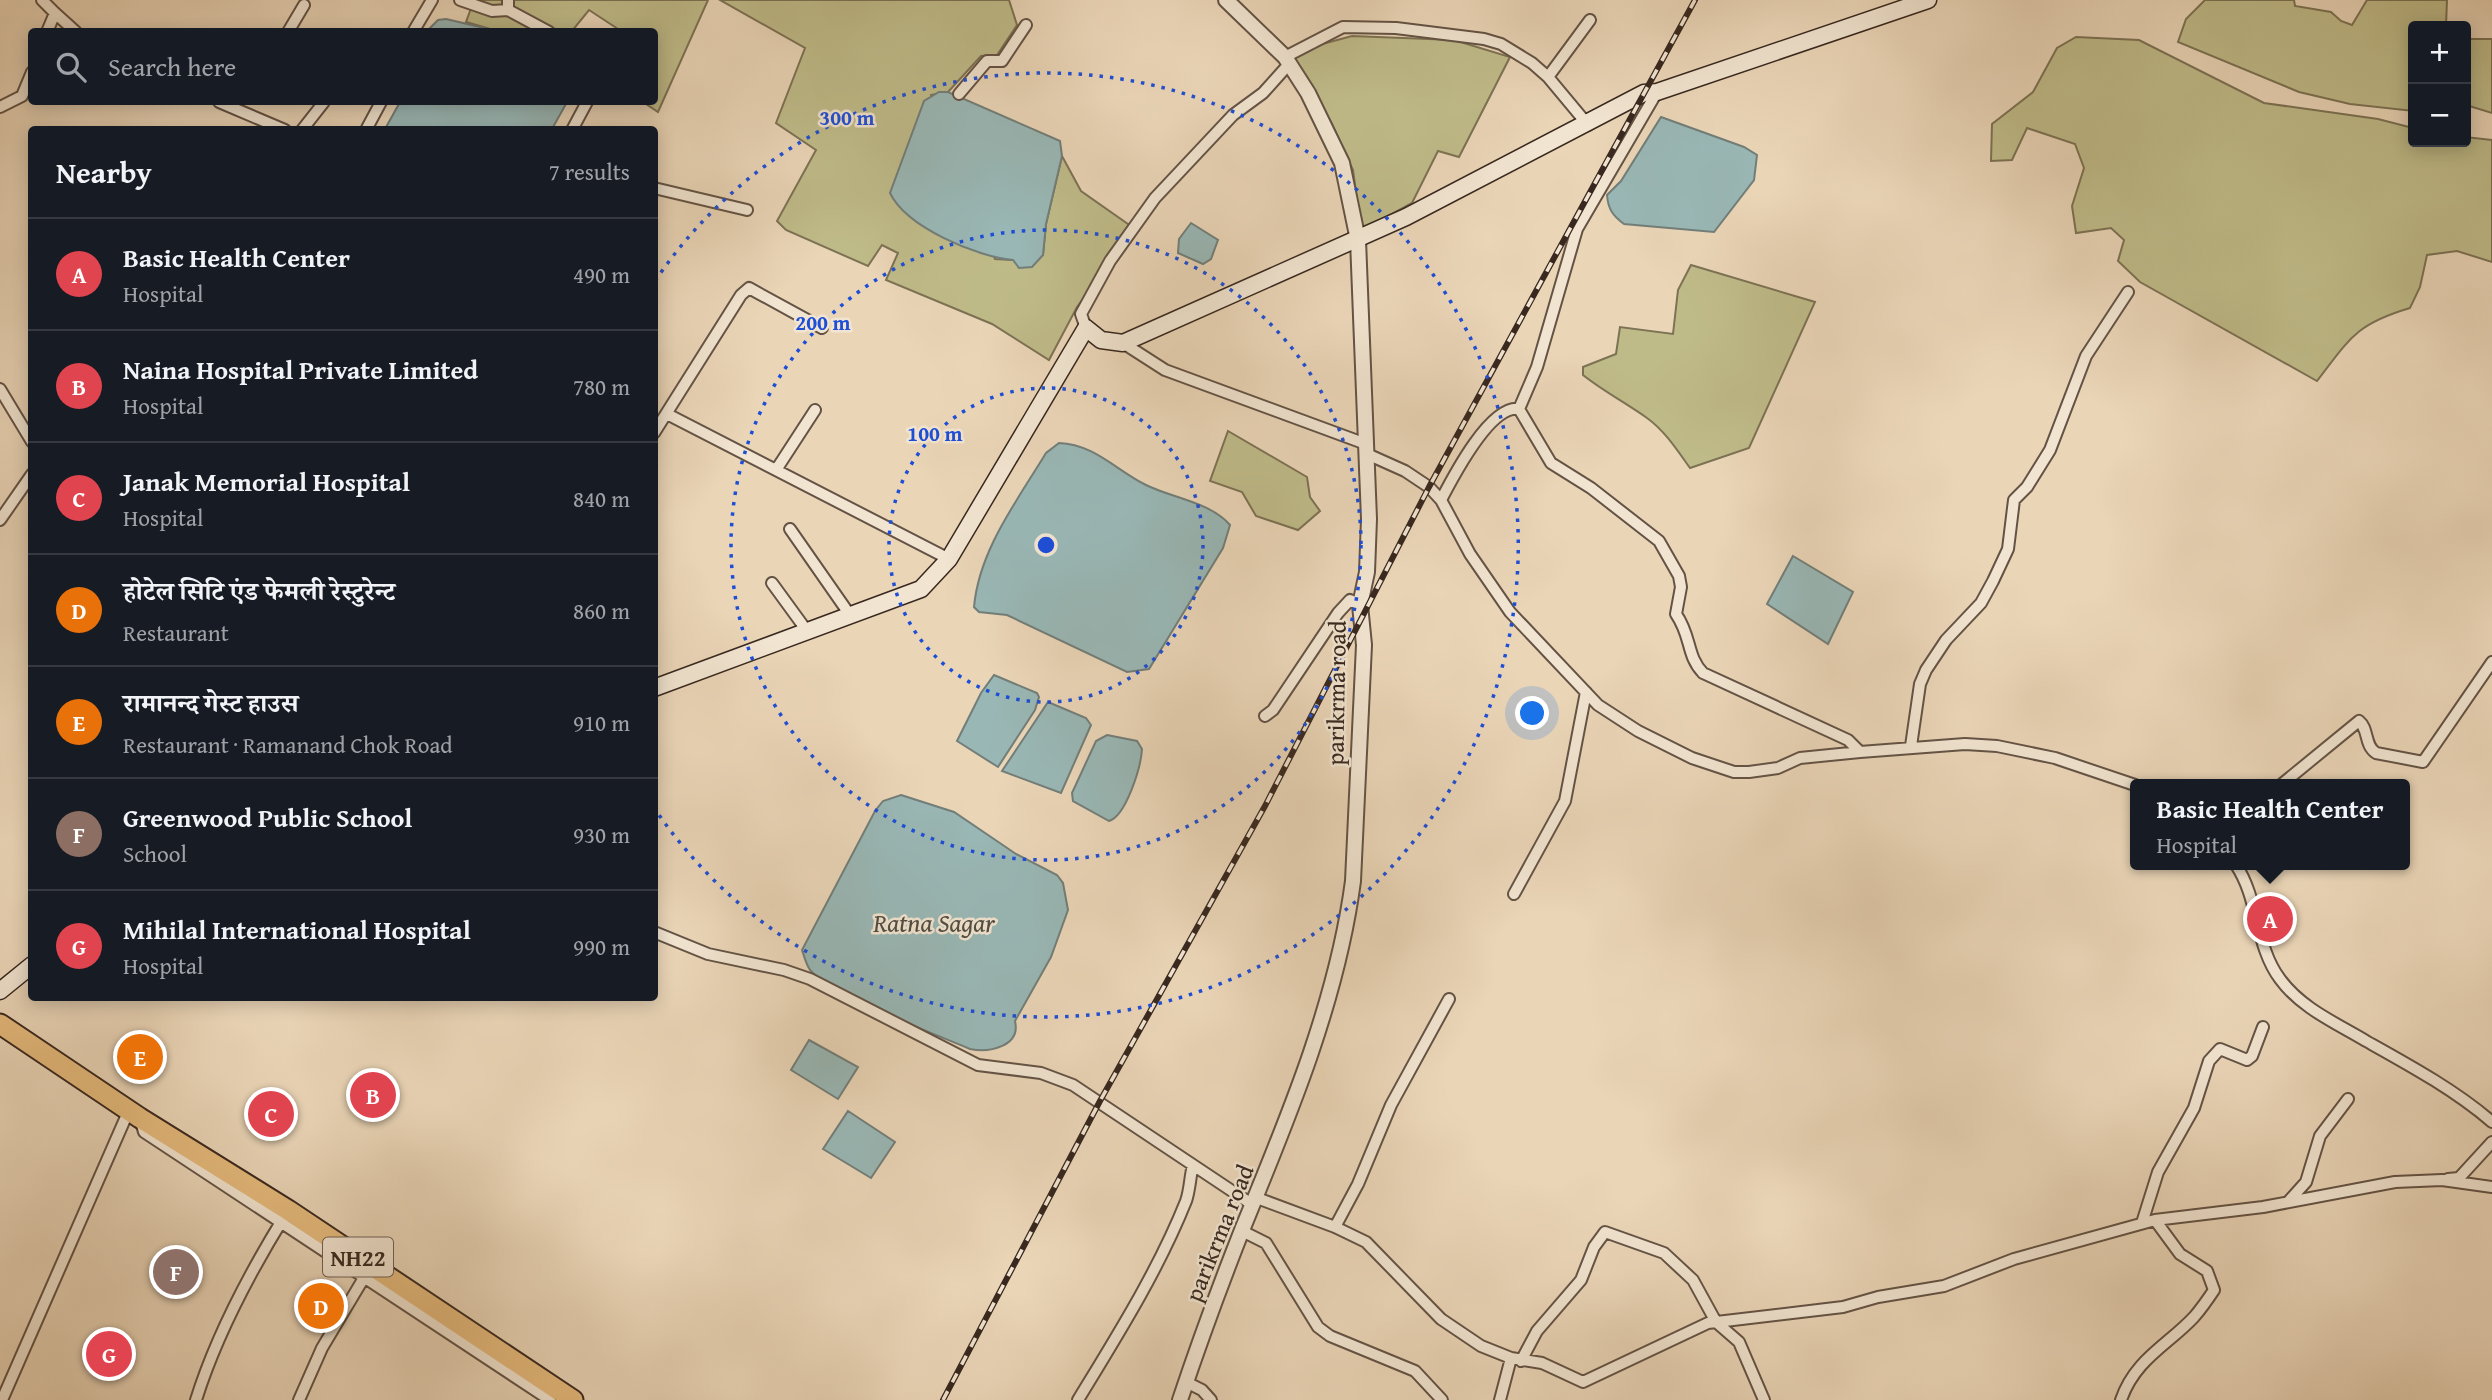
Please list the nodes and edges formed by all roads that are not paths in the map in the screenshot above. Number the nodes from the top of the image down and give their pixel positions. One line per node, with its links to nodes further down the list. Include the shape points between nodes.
1 (41, 0): 8 (street)
2 (432, 0): 14 (street)
3 (460, 0): 7 (street, via 492,11)
4 (1226, 0): 16 (street, parikrma road)
5 (1928, 0): 19 (main road)
6 (304, 5): 13 (street)
7 (508, 5): 15 (street)
8 (55, 13): 11 (street); 12 (street)
9 (1590, 20): 17 (street)
10 (1026, 25): 20 (street, via 1002,61 987,61)
11 (49, 28)
12 (72, 28)
13 (290, 28)
14 (416, 28)
15 (542, 28)
16 (1287, 60): 17 (street, via 1343,27 1396,28 1502,44); 35 (street, parikrma road, via 1342,163); 38 (street, via 1263,93 1233,115 1155,198 1094,289 1081,314)
17 (1548, 77): 28 (street)
18 (28, 82): 26 (street, via 22,96)
19 (1657, 92): 28 (main road, via 1644,93); 41 (street, via 1577,229 1537,367)
20 (959, 94)
21 (225, 105): 27 (street)
22 (244, 105): 27 (street)
23 (322, 105): 30 (street)
24 (379, 105): 31 (street)
25 (585, 105): 32 (street)
26 (0, 107)
27 (240, 112): 29 (street)
28 (1588, 125): 35 (main road)
29 (275, 126)
30 (305, 126)
31 (368, 126)
32 (574, 126)
33 (658, 189): 34 (street)
34 (747, 210)
35 (1358, 240): 39 (main road); 46 (street, parikrma road)
36 (2128, 292): 61 (street, via 2086,356 2050,450 2014,500 2010,541 1993,581 1926,670)
37 (822, 328): 43 (street, via 749,288)
38 (1086, 328): 39 (main road, via 1101,340); 52 (main road)
39 (1123, 343): 46 (street, via 1173,373)
40 (0, 389): 45 (street)
41 (1519, 409): 49 (street, via 1500,415 1483,432); 62 (street, via 1551,463 1652,533 1668,553 1681,587 1676,614 1688,630 1691,656 1703,673 1848,740)
42 (815, 410): 47 (street)
43 (667, 414): 44 (street); 47 (street)
44 (658, 427)
45 (28, 435)
46 (1367, 449): 49 (street, via 1429,487); 54 (street, parikrma road, via 1367,572)
47 (776, 470): 52 (street)
48 (28, 480): 50 (street)
49 (1441, 500): 59 (street, via 1470,554 1510,612)
50 (0, 520)
51 (790, 530): 55 (street)
52 (949, 559): 55 (main road, via 921,589)
53 (772, 583): 56 (street)
54 (1360, 605): 60 (street, via 1350,600 1338,613); 80 (street, parikrma road, via 1364,645 1348,918 1306,1064)
55 (850, 615): 56 (main road)
56 (807, 631): 58 (main road)
57 (2492, 662): 63 (street, via 2423,762 2373,752 2359,721)
58 (658, 687)
59 (1586, 691): 62 (street, via 1598,705 1638,731 1692,758 1734,772 1763,771 1800,758); 66 (street, via 1564,802)
60 (1265, 716)
61 (1911, 746): 62 (street); 64 (street, via 1997,746 2055,758)
62 (1860, 752)
63 (2288, 779)
64 (2130, 783)
65 (2239, 870): 75 (street, via 2270,962 2289,991)
66 (1514, 894)
67 (658, 934): 77 (street, via 708,954 810,979 978,1065 1041,1073 1073,1085)
68 (28, 968): 69 (main road)
69 (0, 991)
70 (1449, 999): 85 (street, via 1391,1105)
71 (0, 1024): 74 (highway, NH22)
72 (2263, 1027): 84 (street, via 2247,1060 2220,1049 2209,1061 2194,1108 2158,1172)
73 (2348, 1099): 81 (street, via 2320,1136 2306,1182)
74 (135, 1114): 82 (highway, NH22); 91 (street)
75 (2492, 1122)
76 (2492, 1142): 78 (street, via 2459,1178)
77 (1193, 1165): 80 (street); 96 (street, via 1187,1199 1163,1251)
78 (2442, 1180): 79 (street); 81 (street, via 2395,1182)
79 (2492, 1187)
80 (1255, 1202): 85 (street); 86 (street, parikrma road)
81 (2288, 1202): 83 (street)
82 (285, 1216): 87 (street, NH22); 92 (street, via 249,1278); 95 (highway, NH22)
83 (2155, 1220): 84 (street); 102 (street, via 2180,1254 2207,1271 2214,1290 2193,1318 2154,1349)
84 (2142, 1223): 88 (street, via 2014,1259 1944,1286 1843,1307)
85 (1335, 1227): 89 (street, via 1366,1242 1441,1319 1481,1346)
86 (1242, 1231): 90 (street, parikrma road); 99 (street, via 1266,1242 1318,1327 1415,1371)
87 (365, 1276): 93 (street, via 322,1348); 94 (street, NH22)
88 (1716, 1322): 89 (street, via 1583,1382 1542,1363); 89 (street, via 1693,1280 1664,1253 1605,1232 1581,1280); 101 (street, via 1739,1342)
89 (1516, 1359): 100 (street)
90 (1186, 1382): 97 (street, parikrma road); 98 (street)
91 (2, 1400)
92 (196, 1400)
93 (299, 1400)
94 (550, 1400)
95 (573, 1400)
96 (1078, 1400)
97 (1180, 1400)
98 (1211, 1400)
99 (1442, 1400)
100 (1500, 1400)
101 (1764, 1400)
102 (2121, 1400)

